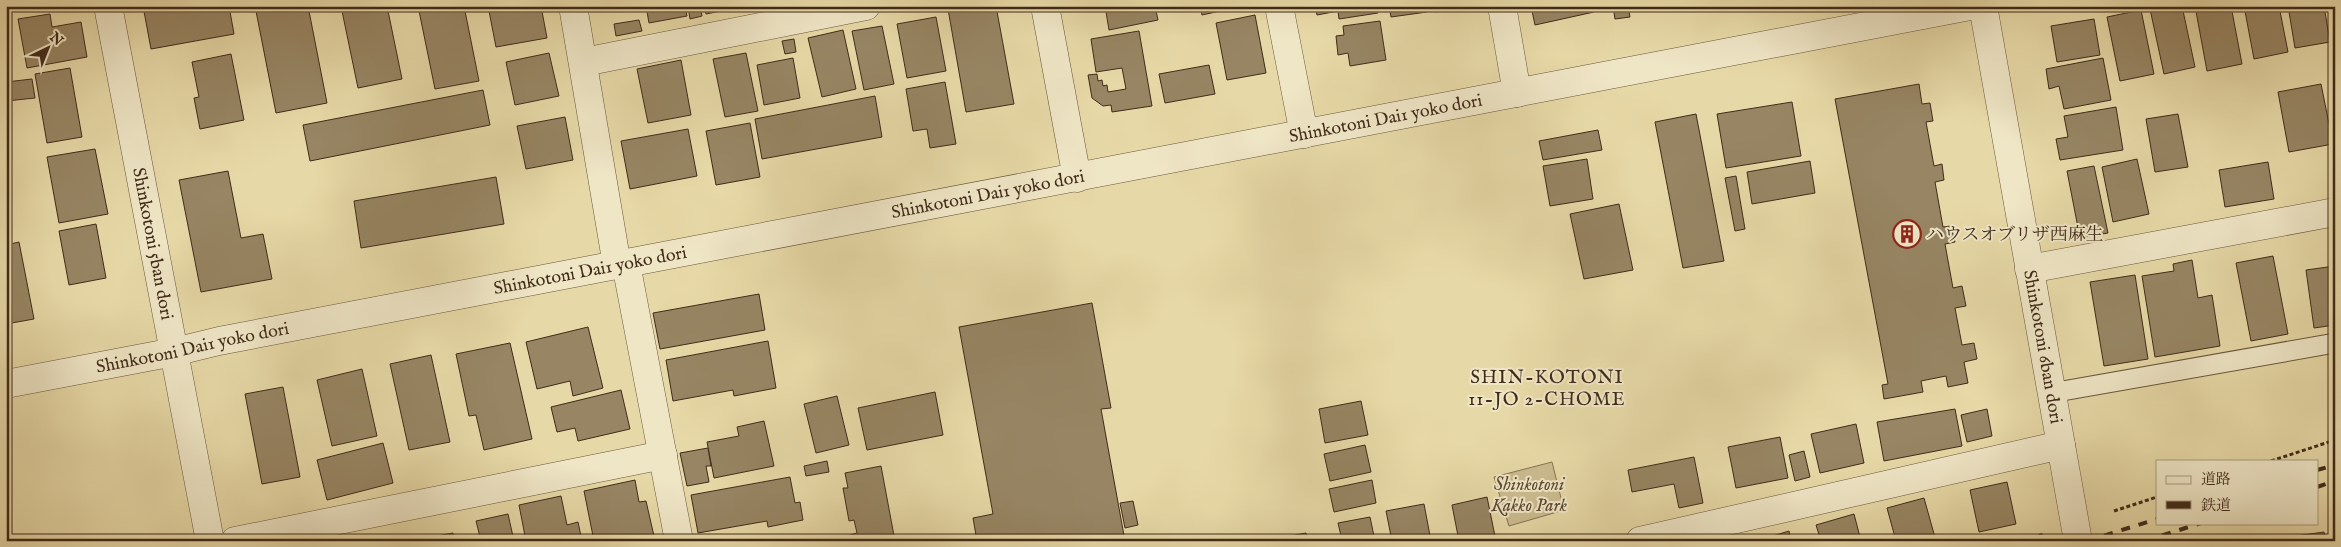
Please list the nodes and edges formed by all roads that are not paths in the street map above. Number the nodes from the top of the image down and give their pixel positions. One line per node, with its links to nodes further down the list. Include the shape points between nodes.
1 (108, 6): 17 (street, Shinkotoni 5ban dori)
2 (573, 6): 9 (street)
3 (866, 6): 9 (street)
4 (1045, 6): 12 (street)
5 (1279, 6): 11 (street)
6 (1502, 6): 10 (street)
7 (1970, 6): 10 (street, Shinkotoni Dai1 yoko dori)
8 (1983, 6): 15 (street, Shinkotoni 6ban dori)
9 (584, 62): 14 (street)
10 (1517, 94): 11 (street, Shinkotoni Dai1 yoko dori)
11 (1304, 134): 12 (street, Shinkotoni Dai1 yoko dori)
12 (1077, 178): 14 (street, Shinkotoni Dai1 yoko dori)
13 (2335, 212): 15 (street)
14 (622, 264): 17 (street, Shinkotoni Dai1 yoko dori); 21 (street)
15 (2029, 269): 19 (street, Shinkotoni 6ban dori)
16 (2335, 343): 19 (lane)
17 (174, 352): 18 (street, Shinkotoni Dai1 yoko dori); 22 (street, Shinkotoni 5ban dori)
18 (6, 384)
19 (2051, 393): 20 (street, Shinkotoni 6ban dori)
20 (2061, 444): 25 (street); 26 (street, Shinkotoni 6ban dori)
21 (663, 455): 23 (street); 24 (street)
22 (210, 541)
23 (235, 541)
24 (679, 541)
25 (1640, 541)
26 (2078, 541)

